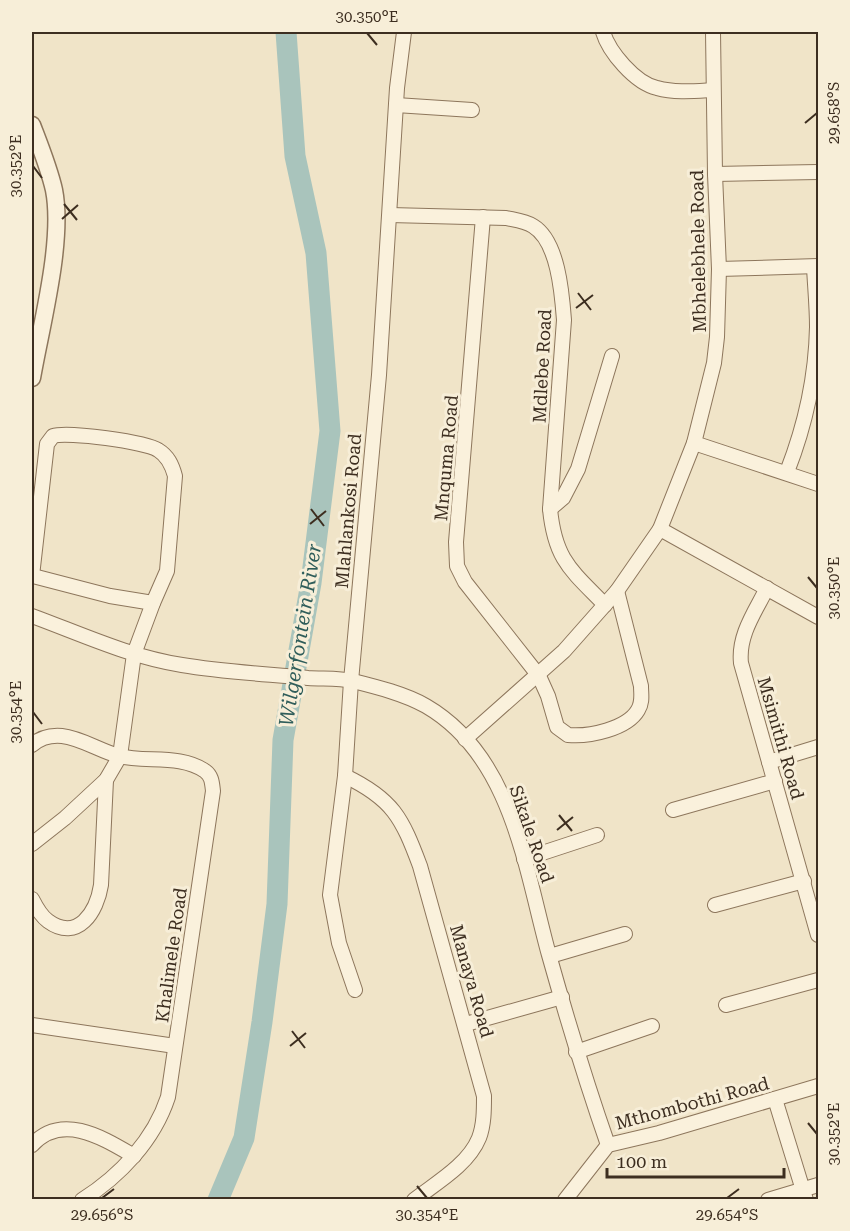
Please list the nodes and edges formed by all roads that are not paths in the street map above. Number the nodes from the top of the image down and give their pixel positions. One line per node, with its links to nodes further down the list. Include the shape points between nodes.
1 (405, 32): 5 (street, Mlahlankosi Road)
2 (603, 32): 4 (street, via 621,62 654,88)
3 (713, 32): 4 (street, Mbhelebhele Road)
4 (713, 90): 10 (street, Mbhelebhele Road)
5 (396, 105): 6 (street); 11 (street, Mlahlankosi Road)
6 (472, 110)
7 (32, 125): 8 (street)
8 (37, 153): 17 (street, via 54,193 56,217 51,271)
9 (819, 172): 10 (street)
10 (715, 174): 14 (street, Mbhelebhele Road)
11 (390, 215): 12 (street, Mdlebe Road); 33 (street, Mlahlankosi Road)
12 (483, 217): 22 (street, Mdlebe Road, via 506,218 534,226 542,234 553,256 563,298); 32 (street, Mnquma Road, via 457,566 483,608)
13 (816, 266): 14 (street); 16 (street)
14 (719, 268): 19 (street, Mbhelebhele Road, via 714,363)
15 (612, 356): 22 (street, via 578,469 563,498)
16 (816, 360): 18 (street)
17 (32, 378)
18 (814, 390): 20 (street)
19 (694, 443): 20 (street); 23 (street, Mbhelebhele Road)
20 (787, 472): 21 (street)
21 (819, 484)
22 (550, 509): 28 (street, Mdlebe Road, via 554,537 564,561)
23 (660, 529): 25 (street); 26 (street, Mbhelebhele Road)
24 (32, 576): 27 (street); 27 (street, via 50,438 69,433 150,446 166,456 175,476 167,571)
25 (767, 588): 30 (street); 38 (street, Msimithi Road, via 739,649)
26 (617, 591): 28 (street, Mbhelebhele Road); 32 (street, via 641,686 638,710 623,725 568,735 557,727)
27 (153, 603): 31 (street)
28 (605, 605): 32 (street, Mbhelebhele Road)
29 (32, 616): 31 (street, Sikale Road)
30 (819, 617)
31 (134, 654): 33 (street, Sikale Road, via 184,666); 37 (street)
32 (538, 676): 34 (street, Mbhelebhele Road)
33 (351, 681): 34 (street, Sikale Road, via 425,706); 39 (street, Mlahlankosi Road)
34 (465, 739): 45 (street, Sikale Road, via 503,795)
35 (32, 745): 37 (street, via 49,736 62,736)
36 (819, 747): 38 (street)
37 (120, 756): 40 (street); 59 (street, Khalimele Road, via 182,762 204,770 212,780)
38 (769, 762): 41 (street, Msimithi Road)
39 (345, 776): 53 (street, Mlahlankosi Road, via 330,895 339,943); 56 (street, Manaya Road, via 388,803 408,833)
40 (106, 780): 44 (street); 47 (street, via 101,885 92,913 76,927 56,926 46,920)
41 (775, 781): 42 (street); 46 (street, Msimithi Road)
42 (673, 810)
43 (597, 835): 45 (street)
44 (32, 844)
45 (524, 859): 51 (street, Sikale Road)
46 (804, 881): 48 (street); 50 (street, Msimithi Road)
47 (32, 899)
48 (715, 905)
49 (625, 934): 51 (street)
50 (819, 935)
51 (550, 956): 54 (street, Sikale Road)
52 (819, 980): 55 (street)
53 (355, 990)
54 (562, 998): 56 (street); 60 (street, Sikale Road)
55 (726, 1005)
56 (466, 1024): 69 (street, Manaya Road, via 484,1096 479,1139 469,1155)
57 (32, 1025): 59 (street)
58 (652, 1026): 60 (street)
59 (175, 1046): 65 (street, Khalimele Road, via 165,1107)
60 (576, 1052): 64 (street, Sikale Road)
61 (819, 1086): 62 (street, Mthombothi Road)
62 (775, 1099): 64 (street, Mthombothi Road); 67 (street)
63 (32, 1144): 65 (street, via 53,1130 77,1130 98,1136)
64 (608, 1145): 70 (street, Mthombothi Road)
65 (134, 1156): 68 (street, Khalimele Road)
66 (819, 1185): 67 (street)
67 (804, 1195): 71 (street)
68 (82, 1200)
69 (414, 1200)
70 (565, 1200)
71 (768, 1200)

